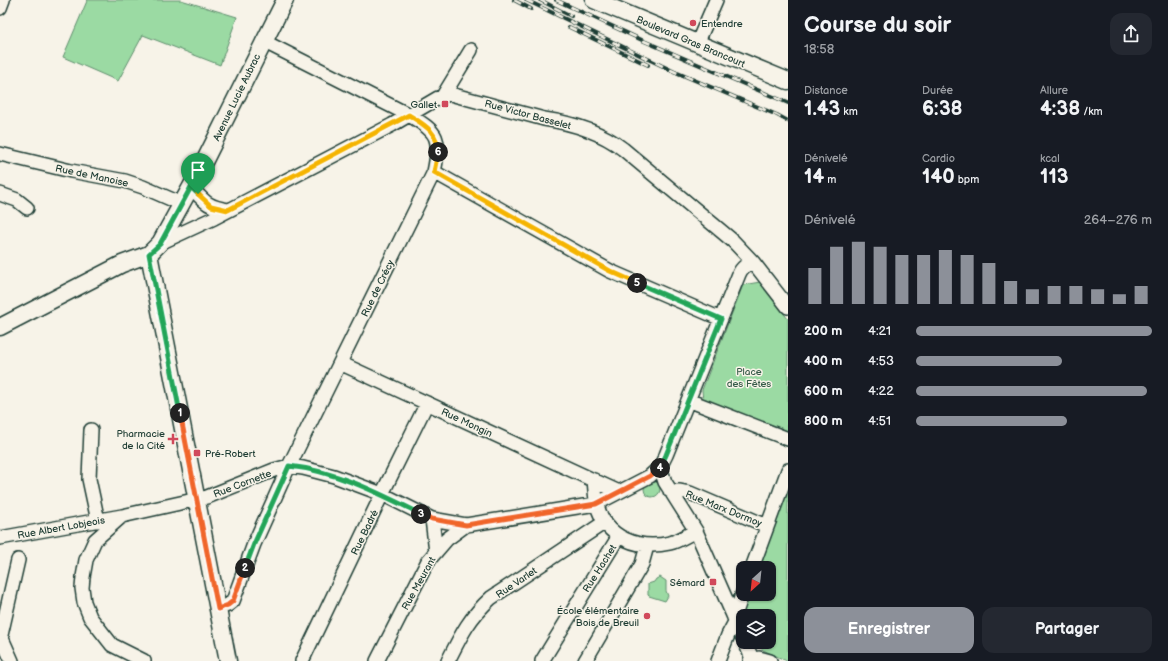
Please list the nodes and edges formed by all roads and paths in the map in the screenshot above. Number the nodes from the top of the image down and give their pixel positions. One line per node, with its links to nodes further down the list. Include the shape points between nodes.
1 (3, 0): 5 (street)
2 (285, 0): 6 (main road, Avenue Lucie Aubrac)
3 (594, 0): 7 (main road, Boulevard Gras Brancourt)
4 (716, 0): 7 (street)
5 (0, 8)
6 (263, 41): 11 (street, Rue de Crécy); 14 (main road, Avenue Lucie Aubrac)
7 (697, 44): 9 (main road, Boulevard Gras Brancourt)
8 (471, 50): 10 (street)
9 (788, 80)
10 (443, 96): 11 (street, Rue Victor Basselet); 20 (street, Rue Victor Basselet, via 462,96 603,136 623,149 733,241)
11 (409, 115): 13 (street, Rue de Crécy, via 435,136 438,151); 18 (street, Rue Victor Basselet)
12 (0, 154): 16 (street, Rue de Manoise, via 125,181)
13 (434, 172): 22 (street, via 610,271); 24 (street, Rue de Crécy)
14 (191, 187): 16 (main road, Avenue Lucie Aubrac); 18 (street, via 211,206)
15 (0, 194): 17 (street, via 17,200)
16 (182, 204): 19 (main road, Avenue Lucie Aubrac)
17 (27, 208)
18 (228, 210): 19 (street, Rue Victor Basselet)
19 (154, 249): 23 (main road); 36 (main road)
20 (753, 262): 21 (street, Rue Victor Basselet); 22 (street, via 741,269)
21 (788, 307)
22 (721, 319): 25 (street)
23 (0, 327)
24 (340, 363): 26 (street, Rue Mongin); 29 (street, Rue de Crécy)
25 (688, 400): 28 (street); 30 (street)
26 (427, 403): 32 (street, Rue Mongin); 35 (street, Rue Badré)
27 (91, 430): 40 (street, via 89,479)
28 (788, 439)
29 (289, 466): 35 (street, via 334,476); 36 (street, Rue Cornette); 53 (street, Rue de Crécy, via 254,544 233,601)
30 (660, 467): 33 (street); 34 (street, Rue Meurant, via 650,476)
31 (788, 470): 43 (street)
32 (594, 480): 34 (street, Rue Mongin); 37 (street)
33 (670, 491): 43 (street, Rue Marx Dormoy, via 690,494); 44 (street)
34 (619, 492): 37 (street, Rue Meurant)
35 (382, 494): 39 (street); 61 (street, Rue Badré)
36 (196, 500): 38 (street, Rue Cornette); 53 (main road)
37 (596, 504): 41 (street); 42 (street, Rue Meurant)
38 (122, 516): 40 (street, Rue Albert Lobjeois); 47 (street, Rue Cornette)
39 (432, 519): 42 (street); 49 (street)
40 (94, 522): 46 (street, Rue Albert Lobjeois); 47 (street)
41 (605, 522): 45 (street); 63 (street, Rue Varlet, via 491,598 469,622)
42 (466, 525): 49 (street, Rue Meurant, via 447,539)
43 (767, 526): 51 (street)
44 (696, 532): 48 (street, via 672,542); 54 (street)
45 (619, 536): 48 (street, via 635,544); 64 (street, Rue Hachet)
46 (0, 538)
47 (95, 540): 59 (street, Rue Cornette, via 86,560 82,588 90,617 112,645)
48 (647, 546): 65 (street, via 642,564)
49 (436, 552): 62 (street, Rue Meurant, via 428,561)
50 (18, 560): 56 (street)
51 (754, 561)
52 (740, 601): 54 (street)
53 (218, 609): 60 (main road)
54 (734, 620): 55 (street); 66 (street)
55 (736, 624)
56 (1, 635): 58 (street)
57 (748, 649): 67 (street)
58 (12, 661)
59 (144, 661)
60 (228, 661)
61 (302, 661)
62 (377, 661)
63 (448, 661)
64 (542, 661)
65 (586, 661)
66 (718, 661)
67 (752, 661): 68 (street, via 759,658)
68 (770, 661)

